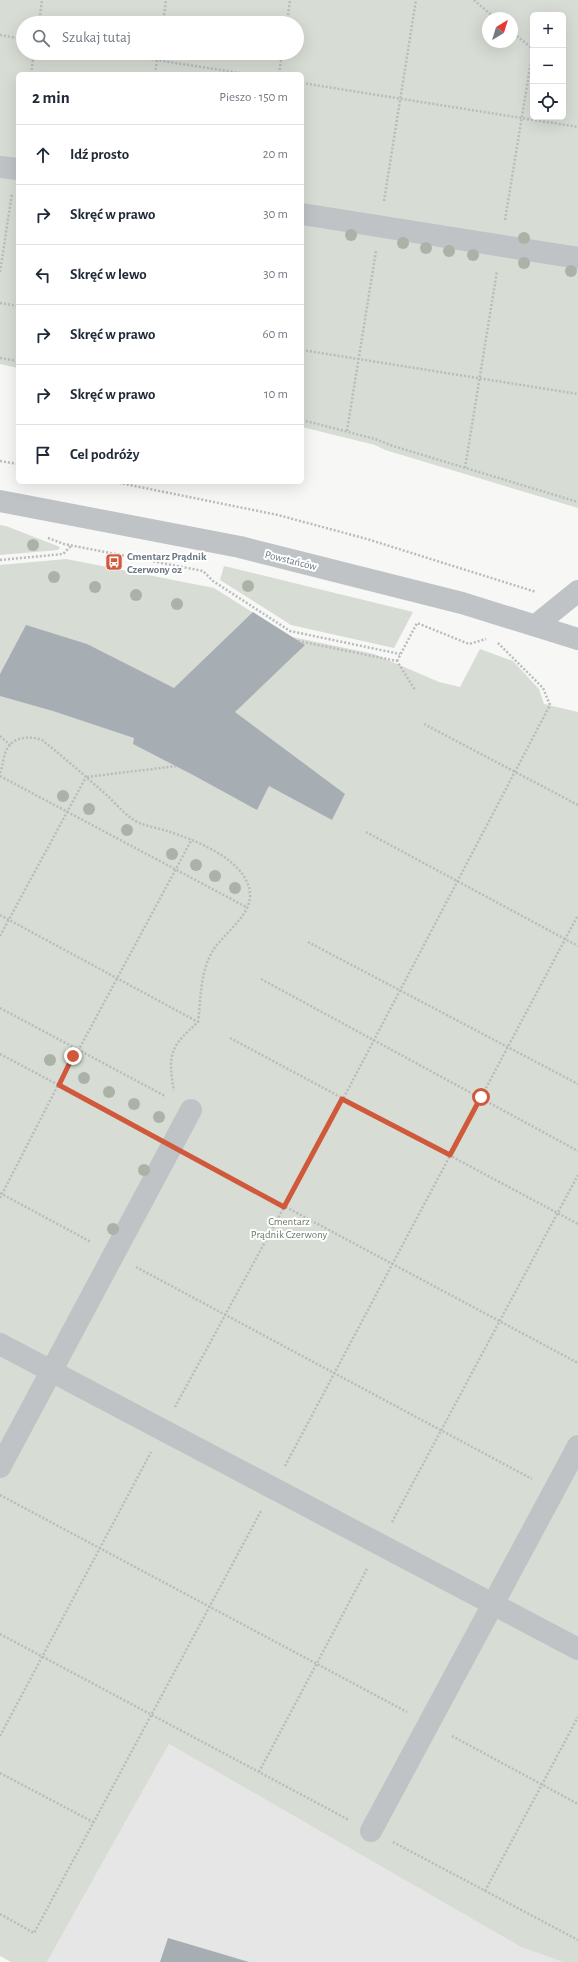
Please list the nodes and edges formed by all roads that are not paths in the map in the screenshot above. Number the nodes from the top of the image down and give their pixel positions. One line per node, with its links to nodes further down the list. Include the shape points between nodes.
1 (304, 214): 2 (street)
2 (578, 258)
3 (0, 501): 5 (street, Powstańców, via 240,547 462,603)
4 (578, 591): 5 (street)
5 (536, 625): 6 (street, Powstańców)
6 (578, 639)
7 (192, 1110): 9 (street)
8 (0, 1344): 9 (street)
9 (51, 1370): 11 (street); 12 (street)
10 (578, 1446): 12 (street)
11 (0, 1467)
12 (494, 1605): 13 (street); 14 (street)
13 (578, 1649)
14 (371, 1831)

